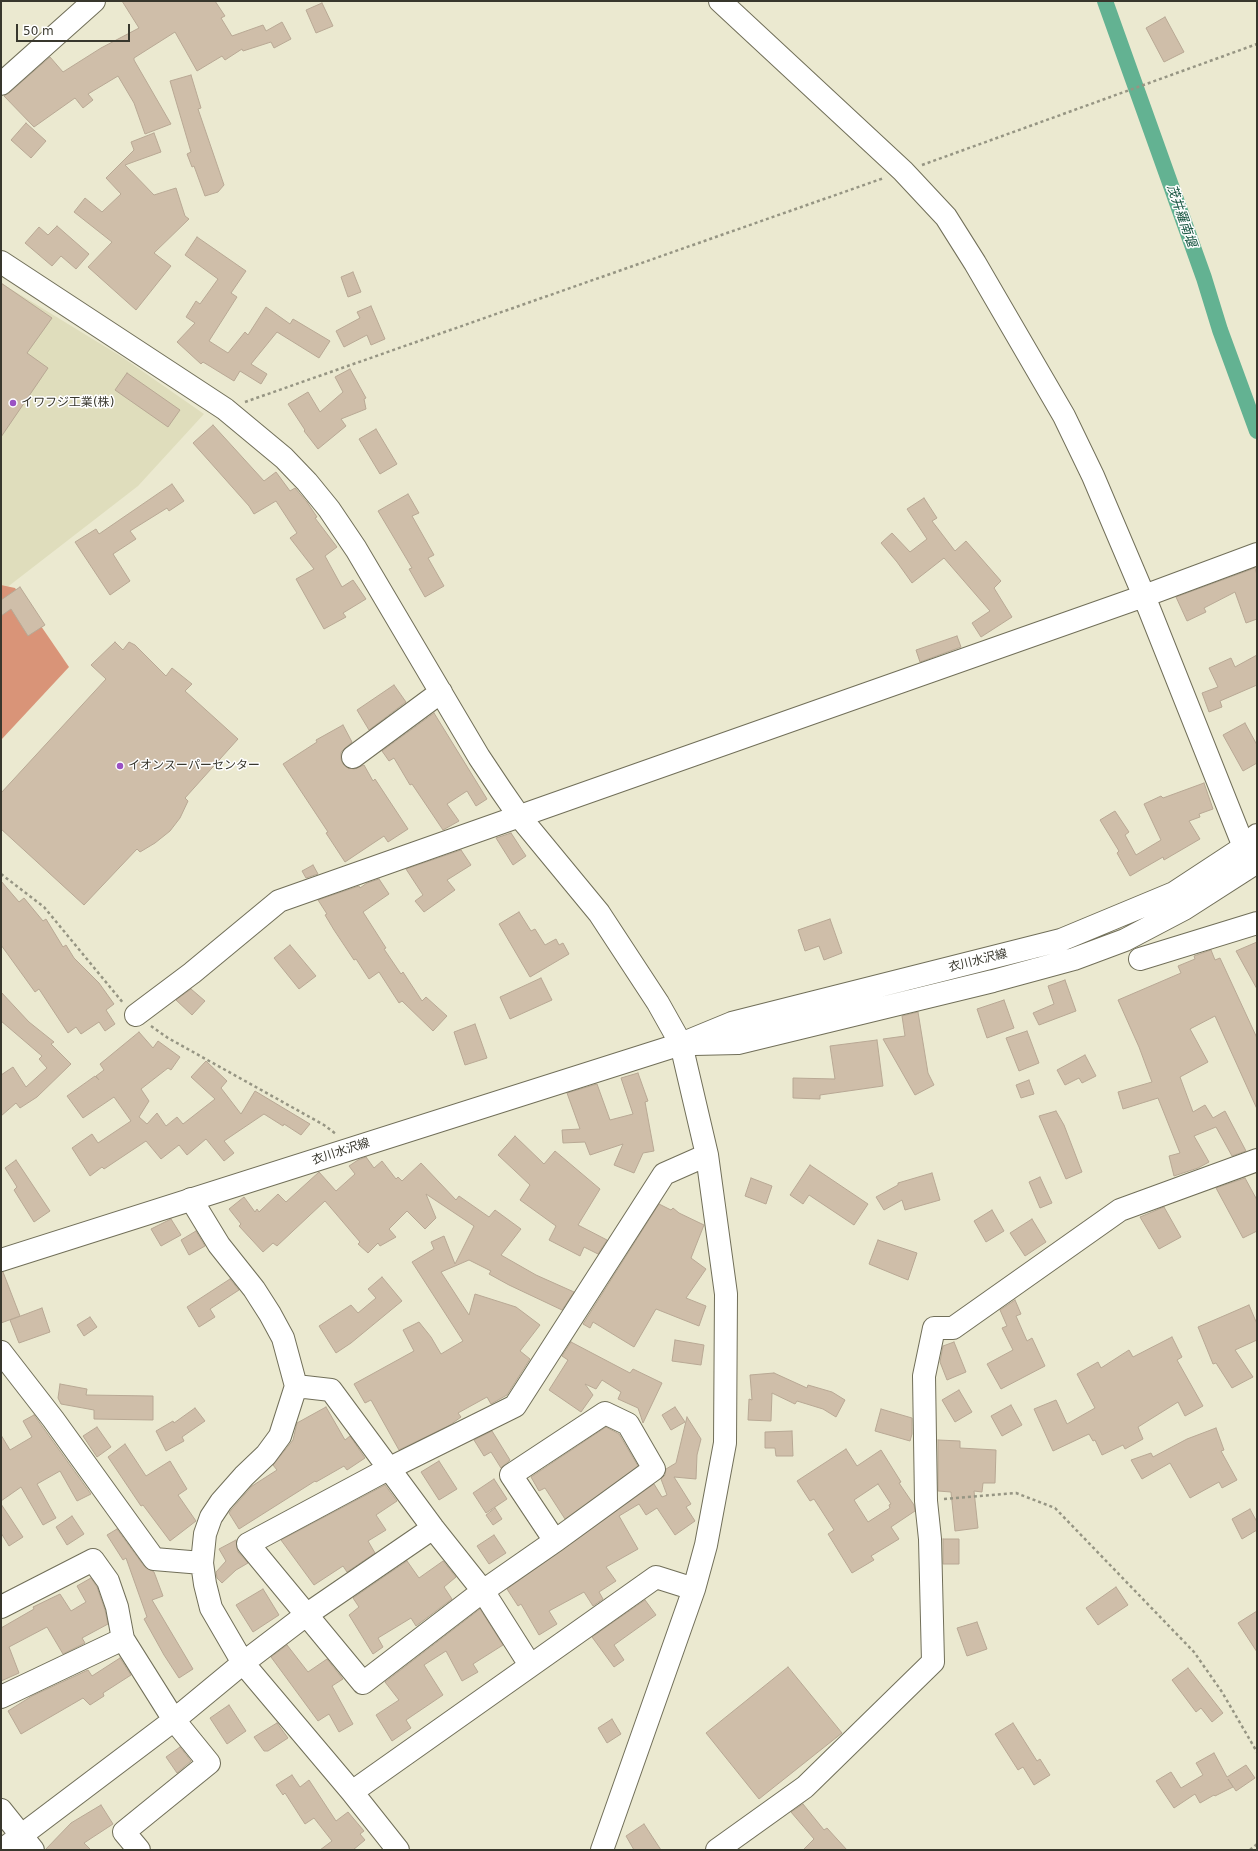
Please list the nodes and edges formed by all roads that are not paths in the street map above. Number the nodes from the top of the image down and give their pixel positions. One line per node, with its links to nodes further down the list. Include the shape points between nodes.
1 (94, 1): 3 (street)
2 (720, 1): 6 (street, via 903,171 946,217 1064,416 1093,476)
3 (1, 84)
4 (1, 262): 7 (street, via 225,409 284,458 329,509 356,549)
5 (1257, 554): 6 (street)
6 (1144, 596): 9 (street); 10 (street)
7 (441, 692): 8 (street); 9 (street, via 479,757)
8 (353, 757)
9 (519, 816): 13 (street, via 279,901 192,973); 14 (street, via 599,913 658,1003)
10 (1254, 856): 14 (street, 衣川水沢線, via 1174,893 1061,940 732,1023)
11 (1257, 923): 12 (street)
12 (1140, 959)
13 (136, 1015)
14 (681, 1044): 15 (street); 17 (street, 衣川水沢線)
15 (708, 1155): 21 (street, via 664,1174 515,1406); 25 (street, via 726,1294 725,1443 706,1545)
16 (1255, 1166): 41 (street, via 1120,1210 954,1328 934,1328 924,1376 933,1662 805,1787)
17 (192, 1199): 18 (street, 衣川水沢線); 20 (street, via 219,1245 270,1314 283,1338)
18 (1, 1260)
19 (1, 1352): 24 (street, via 53,1419 154,1560)
20 (296, 1386): 21 (street, via 331,1390); 24 (street, via 280,1436 266,1455 221,1502 211,1517 205,1534)
21 (390, 1468): 22 (street); 28 (street, via 248,1544)
22 (433, 1528): 26 (street); 28 (street)
23 (555, 1541): 23 (street, via 654,1469 628,1424 605,1413 511,1475); 26 (street)
24 (202, 1563): 30 (street, via 211,1608)
25 (694, 1589): 31 (street, via 656,1577); 40 (street)
26 (483, 1591): 28 (street, via 362,1683); 31 (street)
27 (1, 1607): 29 (street, via 93,1560 108,1581 117,1607)
28 (306, 1615): 30 (street)
29 (123, 1639): 32 (street); 33 (street)
30 (243, 1663): 33 (street); 34 (street)
31 (530, 1665): 34 (street)
32 (1, 1697)
33 (174, 1720): 36 (street); 38 (street, via 209,1763 124,1832)
34 (352, 1792): 39 (street)
35 (1, 1810): 36 (street)
36 (27, 1842): 37 (street)
37 (2, 1850)
38 (139, 1850)
39 (398, 1850)
40 (602, 1850)
41 (717, 1850)

